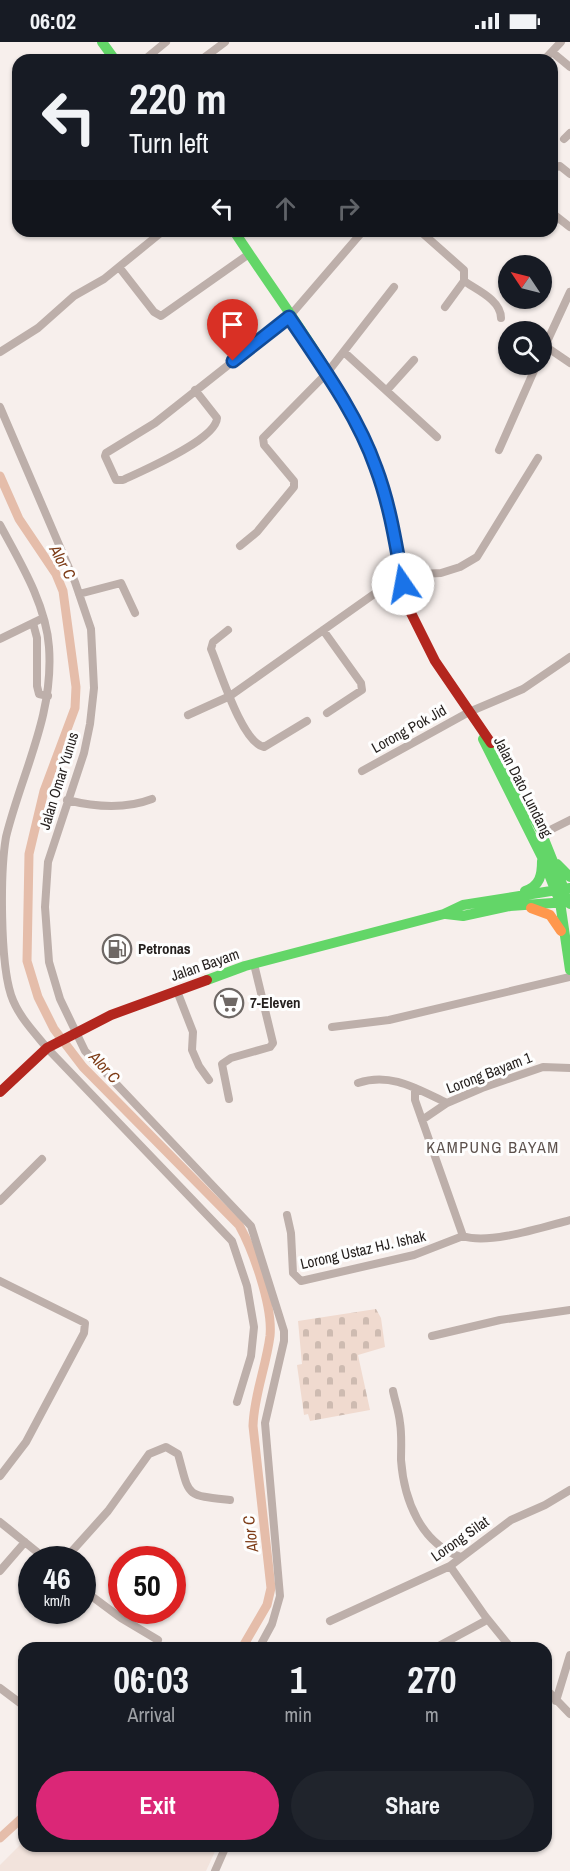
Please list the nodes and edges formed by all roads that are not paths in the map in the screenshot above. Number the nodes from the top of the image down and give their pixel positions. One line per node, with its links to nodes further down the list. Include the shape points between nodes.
1 (166, 42): 5 (street)
2 (225, 42): 6 (street)
3 (561, 42): 4 (street)
4 (552, 52): 7 (street)
5 (151, 54)
6 (209, 54)
7 (554, 54)
8 (558, 57): 9 (street)
9 (570, 67)
10 (570, 133): 11 (street)
11 (564, 139)
12 (156, 237): 17 (street)
13 (238, 237): 16 (main road, Jalan Dato Lundang)
14 (358, 237): 22 (street)
15 (427, 237): 18 (street, via 464,270)
16 (249, 254): 17 (street, via 161,316); 22 (main road, Jalan Dato Lundang)
17 (119, 267): 25 (street)
18 (464, 280): 21 (street); 23 (street, via 494,302)
19 (394, 287): 26 (street)
20 (570, 292): 24 (street)
21 (445, 307)
22 (289, 317): 30 (main road, Jalan Dato Lundang); 32 (street)
23 (501, 318)
24 (552, 331)
25 (0, 352)
26 (344, 352): 30 (street); 33 (street)
27 (552, 354): 29 (street)
28 (414, 360): 33 (street)
29 (570, 363)
30 (327, 373): 39 (street, via 263,438 264,445 294,481 294,487 257,532); 40 (main road, Jalan Dato Lundang, via 376,467)
31 (532, 375): 36 (street)
32 (195, 390): 32 (street, via 154,423 106,453 113,477 123,480 171,458 216,424 217,418)
33 (387, 390): 35 (street)
34 (0, 407): 41 (street, Jalan Omar Yunus)
35 (437, 437)
36 (499, 450)
37 (538, 458): 40 (street, via 477,557 441,573)
38 (0, 525): 43 (street)
39 (240, 546)
40 (402, 575): 46 (street); 51 (main road, Jalan Dato Lundang, via 416,625)
41 (79, 594): 42 (street, via 121,583); 58 (street, Jalan Omar Yunus, via 91,629 94,688 84,753)
42 (135, 613)
43 (43, 618): 44 (street); 49 (street, via 49,646)
44 (33, 623): 47 (street); 49 (street, via 37,638 37,686 39,694)
45 (228, 630): 50 (street, via 211,647)
46 (323, 630): 50 (street); 52 (street, via 362,690)
47 (0, 639)
48 (570, 657): 51 (street, Lorong Pok Jid, via 523,689)
49 (48, 696): 63 (street, via 39,738 6,838)
50 (230, 696): 53 (street); 54 (street, via 241,723 258,746 264,747)
51 (469, 712): 55 (main road, Jalan Dato Lundang); 56 (street, Lorong Pok Jid)
52 (327, 713)
53 (188, 715)
54 (307, 721)
55 (475, 722): 60 (main road, Jalan Dato Lundang, via 501,759); 61 (main road, Jalan Dato Lundang, via 492,763)
56 (362, 771)
57 (152, 799): 58 (street, via 100,806)
58 (67, 800): 73 (street, Jalan Omar Yunus, via 48,862 45,907 49,962)
59 (570, 820): 60 (street)
60 (542, 834): 61 (main road, Jalan Dato Lundang)
61 (545, 854): 62 (main road); 64 (main road, Jalan Dato Lundang); 65 (main road, via 539,883)
62 (570, 878)
63 (1, 883): 74 (street, via 4,959 11,996 27,1024)
64 (563, 889): 65 (main road, Jalan Bayam); 66 (main road, Jalan Dato Lundang)
65 (509, 901): 66 (main road, Jalan Bayam); 67 (main road, via 552,915); 68 (main road, Jalan Bayam, via 463,916 444,914)
66 (567, 902): 67 (main road, Jalan Dato Lundang)
67 (566, 942): 69 (main road, Jalan Dato Lundang)
68 (254, 964): 71 (main road, Jalan Bayam); 80 (street, via 273,1043 222,1064)
69 (570, 970)
70 (570, 977): 72 (street, via 389,1020)
71 (177, 991): 73 (main road, Jalan Bayam); 76 (street, via 193,1032 192,1050)
72 (332, 1027)
73 (71, 1033): 74 (main road, Jalan Bayam); 107 (street, Jalan Omar Yunus, via 251,1226 283,1322 284,1341 265,1424 280,1596)
74 (50, 1046): 79 (main road, Jalan Bayam); 92 (street, via 232,1241 247,1286 254,1327)
75 (570, 1068): 81 (street, Lorong Bayam 1, via 543,1067)
76 (209, 1080)
77 (358, 1083): 78 (street, via 382,1078)
78 (415, 1088): 81 (street); 82 (street)
79 (0, 1091)
80 (229, 1099)
81 (447, 1103): 82 (street, Lorong Bayam 1)
82 (422, 1120): 87 (street)
83 (42, 1159): 84 (street)
84 (0, 1201)
85 (287, 1215): 87 (street, Lorong Ustaz HJ. Ishak, via 293,1273 301,1281 414,1256)
86 (570, 1220): 87 (street, via 506,1235 471,1239)
87 (463, 1236)
88 (0, 1281): 93 (street, via 85,1323 84,1333 26,1442)
89 (570, 1310): 90 (street, via 500,1320)
90 (432, 1336)
91 (393, 1391): 100 (street, via 409,1500 435,1544)
92 (237, 1402)
93 (0, 1475)
94 (570, 1490): 100 (street, Lorong Silat, via 511,1520)
95 (230, 1500): 99 (street, via 193,1495 187,1489 178,1454 166,1447 149,1454 108,1511)
96 (0, 1522): 97 (street)
97 (25, 1542): 98 (street); 102 (street)
98 (30, 1546)
99 (77, 1546)
100 (461, 1557): 101 (street, Lorong Silat)
101 (450, 1566): 104 (street); 105 (street, Lorong Silat)
102 (0, 1571)
103 (96, 1599): 106 (street)
104 (487, 1620): 108 (street); 109 (street)
105 (330, 1621)
106 (158, 1640)
107 (262, 1642)
108 (446, 1642)
109 (506, 1642)
110 (570, 1655): 113 (street)
111 (0, 1688): 114 (street)
112 (552, 1696): 113 (street)
113 (556, 1701): 115 (street)
114 (18, 1702)
115 (570, 1714)
116 (223, 1852): 117 (street)
117 (215, 1871)

